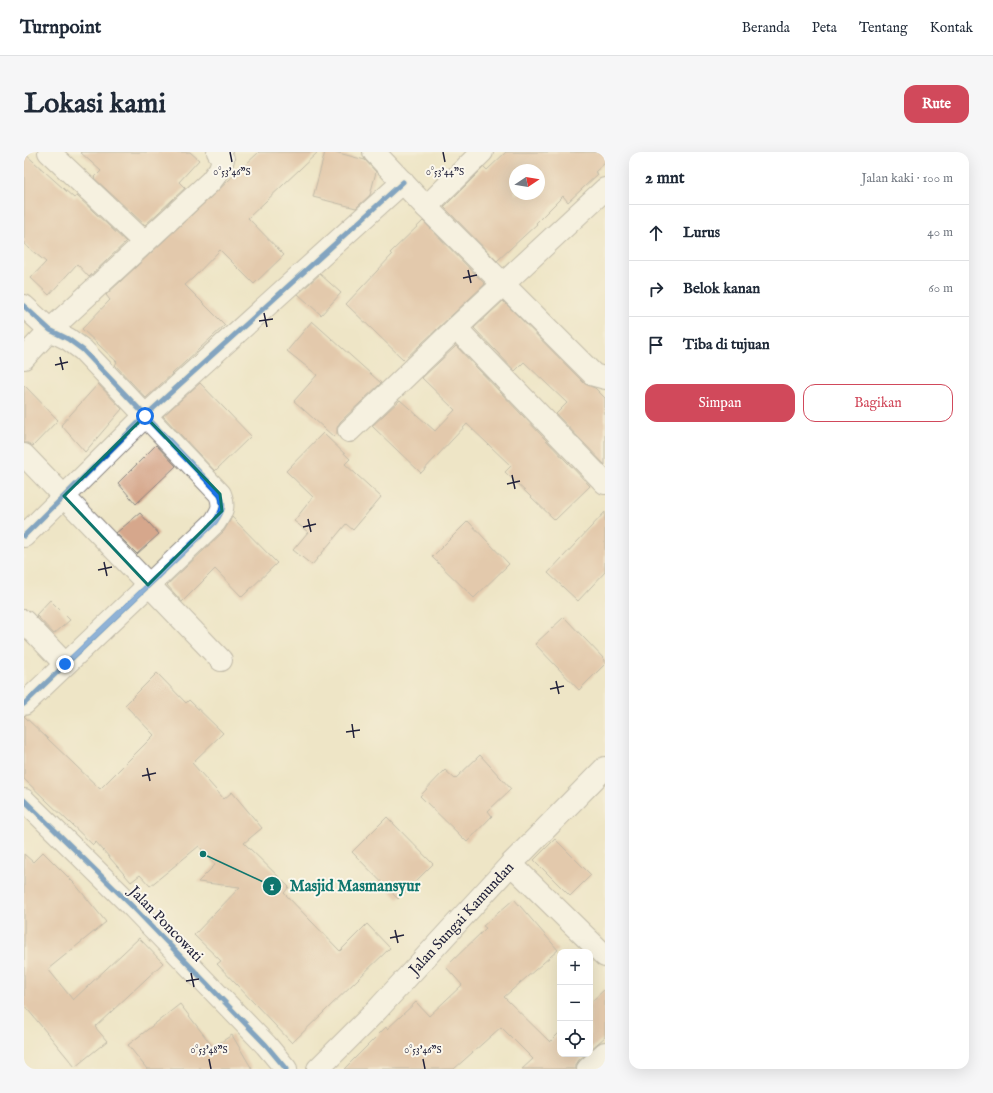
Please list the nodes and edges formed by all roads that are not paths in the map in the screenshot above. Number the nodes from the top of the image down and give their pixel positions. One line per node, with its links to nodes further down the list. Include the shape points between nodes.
1 (49, 152): 8 (main road)
2 (218, 152): 8 (main road, via 223,159 220,169 211,181)
3 (374, 152): 5 (main road)
4 (482, 152): 7 (main road)
5 (403, 182): 7 (main road); 15 (main road)
6 (605, 188): 9 (main road)
7 (426, 207): 9 (main road)
8 (144, 242): 12 (main road)
9 (503, 284): 11 (main road); 14 (main road, via 594,375)
10 (24, 306): 12 (main road)
11 (456, 328): 16 (main road); 18 (main road)
12 (50, 330): 13 (main road); 15 (main road, via 84,350)
13 (24, 358)
14 (605, 378)
15 (145, 416): 19 (main road); 21 (main road, via 220,494 223,503 222,511 215,522)
16 (349, 431)
17 (24, 455): 19 (main road)
18 (605, 483)
19 (64, 496): 20 (main road); 21 (main road)
20 (24, 536)
21 (148, 585): 23 (main road); 24 (main road)
22 (24, 621): 24 (main road)
23 (221, 660)
24 (65, 664): 25 (main road)
25 (24, 704)
26 (605, 768): 28 (main road, Jalan Sungai Kamundan)
27 (24, 800): 31 (main road, Jalan Poncowati, via 140,914)
28 (510, 864): 29 (main road); 32 (main road, Jalan Sungai Kamundan, via 377,1010)
29 (605, 956)
30 (605, 1053): 33 (main road)
31 (286, 1069)
32 (318, 1069)
33 (588, 1069)

